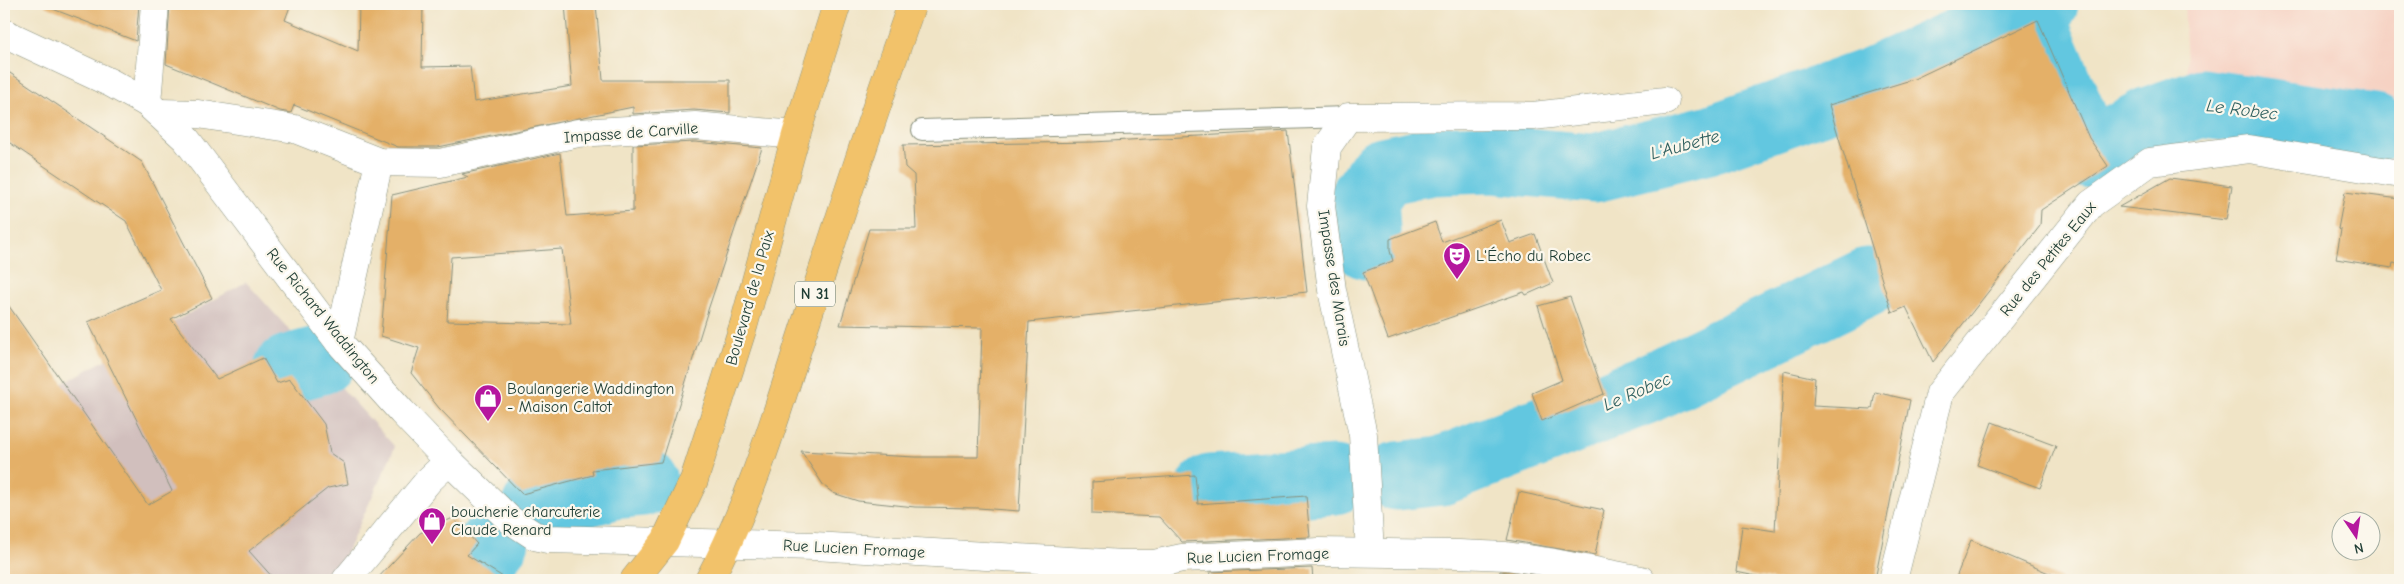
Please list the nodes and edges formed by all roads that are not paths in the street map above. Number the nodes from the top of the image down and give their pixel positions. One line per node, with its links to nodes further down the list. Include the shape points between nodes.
1 (155, 4): 6 (street)
2 (838, 4): 9 (main road, Boulevard de la Paix)
3 (912, 4): 15 (main road, N 31, via 866,134 756,478)
4 (4, 33): 6 (street, Rue Richard Waddington, via 111,83)
5 (1665, 101): 7 (street, via 1533,116)
6 (154, 108): 10 (street, via 295,129); 12 (street, Rue Richard Waddington, via 186,139)
7 (1348, 117): 8 (lane); 16 (street, Impasse des Marais, via 1327,147 1321,206 1332,290 1363,435)
8 (922, 130)
9 (796, 135): 10 (street, Impasse de Carville, via 696,126 578,133 440,163); 14 (main road, Boulevard de la Paix, via 744,324 694,480)
10 (378, 162): 12 (street)
11 (2400, 174): 22 (street, Rue des Petites Eaux, via 2249,150 2150,162 2091,204 1940,392)
12 (339, 342): 13 (street, Rue Richard Waddington)
13 (449, 461): 14 (street, Rue Richard Waddington, via 509,519 535,536); 18 (street, via 429,480)
14 (665, 541): 15 (street, Rue Lucien Fromage); 19 (main road, Boulevard de la Paix)
15 (728, 544): 17 (street, Rue Lucien Fromage, via 832,547); 20 (main road, N 31)
16 (1370, 552): 17 (street, Rue Lucien Fromage, via 1182,558); 21 (street, Rue Lucien Fromage, via 1506,556)
17 (1153, 572)
18 (346, 580)
19 (634, 580)
20 (709, 580)
21 (1641, 580)
22 (1893, 580)

